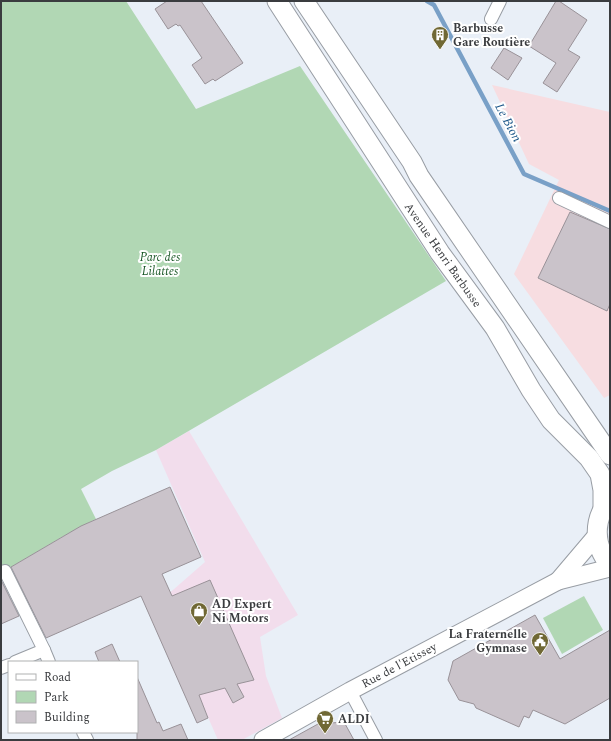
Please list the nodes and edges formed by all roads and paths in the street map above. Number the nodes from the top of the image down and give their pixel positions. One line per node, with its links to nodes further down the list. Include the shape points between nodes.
1 (277, 1): 8 (main road, Avenue Henri Barbusse, via 440,253 495,328 551,420 589,458 600,474)
2 (304, 1): 7 (main road, Avenue Henri Barbusse, via 419,176)
3 (500, 1): 4 (street)
4 (491, 19)
5 (559, 198): 6 (street)
6 (610, 222)
7 (610, 455)
8 (606, 503): 9 (main road, Avenue Henri Barbusse, via 597,523)
9 (597, 535): 10 (main road, via 597,542); 13 (street, Rue de l'Etissey)
10 (610, 565)
11 (610, 568): 13 (street, Rue de l'Etissey)
12 (6, 571): 14 (street)
13 (558, 581): 17 (street, Rue de l'Etissey)
14 (44, 650): 15 (street); 16 (street)
15 (17, 661)
16 (50, 661)
17 (350, 691): 18 (street, Rue de l'Etissey); 19 (street)
18 (263, 740)
19 (376, 740)

